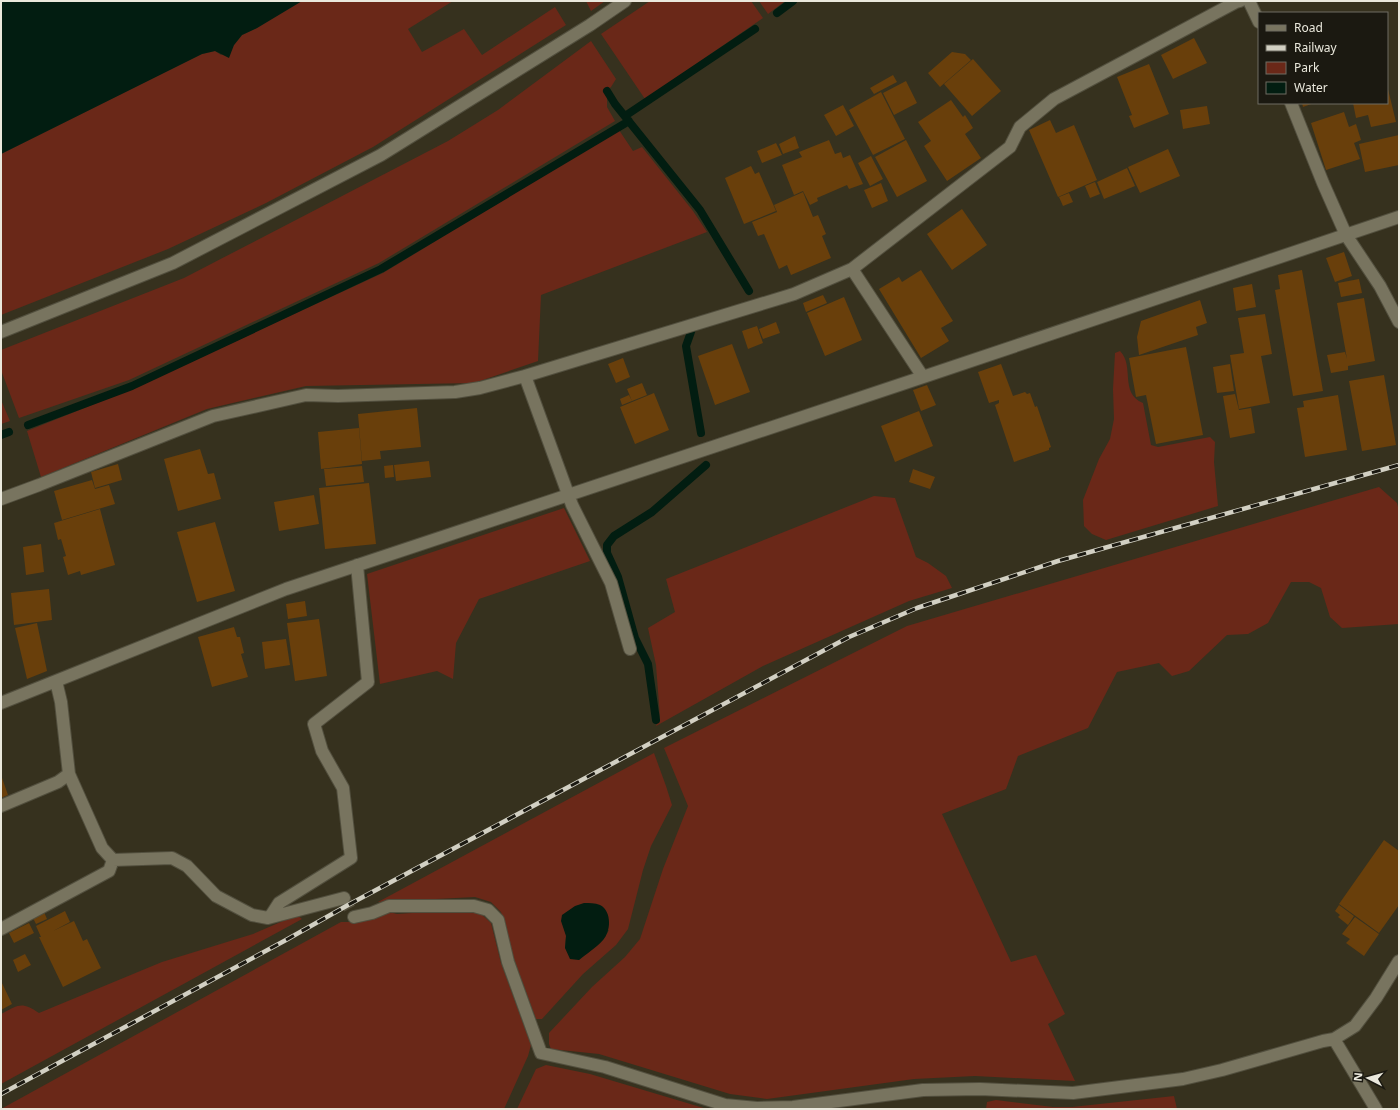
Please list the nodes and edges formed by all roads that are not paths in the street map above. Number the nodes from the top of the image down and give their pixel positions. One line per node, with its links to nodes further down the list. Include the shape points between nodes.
1 (625, 1): 10 (street, via 381,156 173,263)
2 (1240, 1): 8 (street, via 1054,98 1020,127 1010,147)
3 (1249, 1): 4 (street)
4 (1258, 20)
5 (1291, 104): 7 (street)
6 (1399, 217): 7 (street)
7 (1346, 236): 9 (street, via 1380,286); 12 (street)
8 (852, 269): 11 (street, via 794,294); 12 (street)
9 (1399, 322)
10 (1, 332)
11 (525, 376): 13 (street); 14 (street, via 455,392 306,395 221,414)
12 (923, 377): 13 (street)
13 (569, 495): 15 (street); 16 (street, via 611,583)
14 (1, 499)
15 (357, 565): 17 (street, via 286,589); 23 (street, via 368,682 314,724 322,750 343,788 351,858 279,903)
16 (630, 649)
17 (56, 681): 18 (street); 19 (street, via 61,702)
18 (1, 703)
19 (69, 774): 20 (street, via 58,782); 21 (street, via 102,848)
20 (1, 806)
21 (113, 860): 23 (street, via 172,858 187,866 216,896 252,915); 25 (street, via 108,871)
22 (344, 898): 23 (street)
23 (270, 917)
24 (354, 917): 27 (street, via 389,906 474,906 488,910 498,920 508,962 541,1053 605,1067 731,1105 757,1108 793,1107 923,1090 980,1089 1073,1093 1183,1079)
25 (1, 929)
26 (1399, 961): 27 (street, via 1355,1026)
27 (1334, 1039): 28 (street)
28 (1376, 1109)

